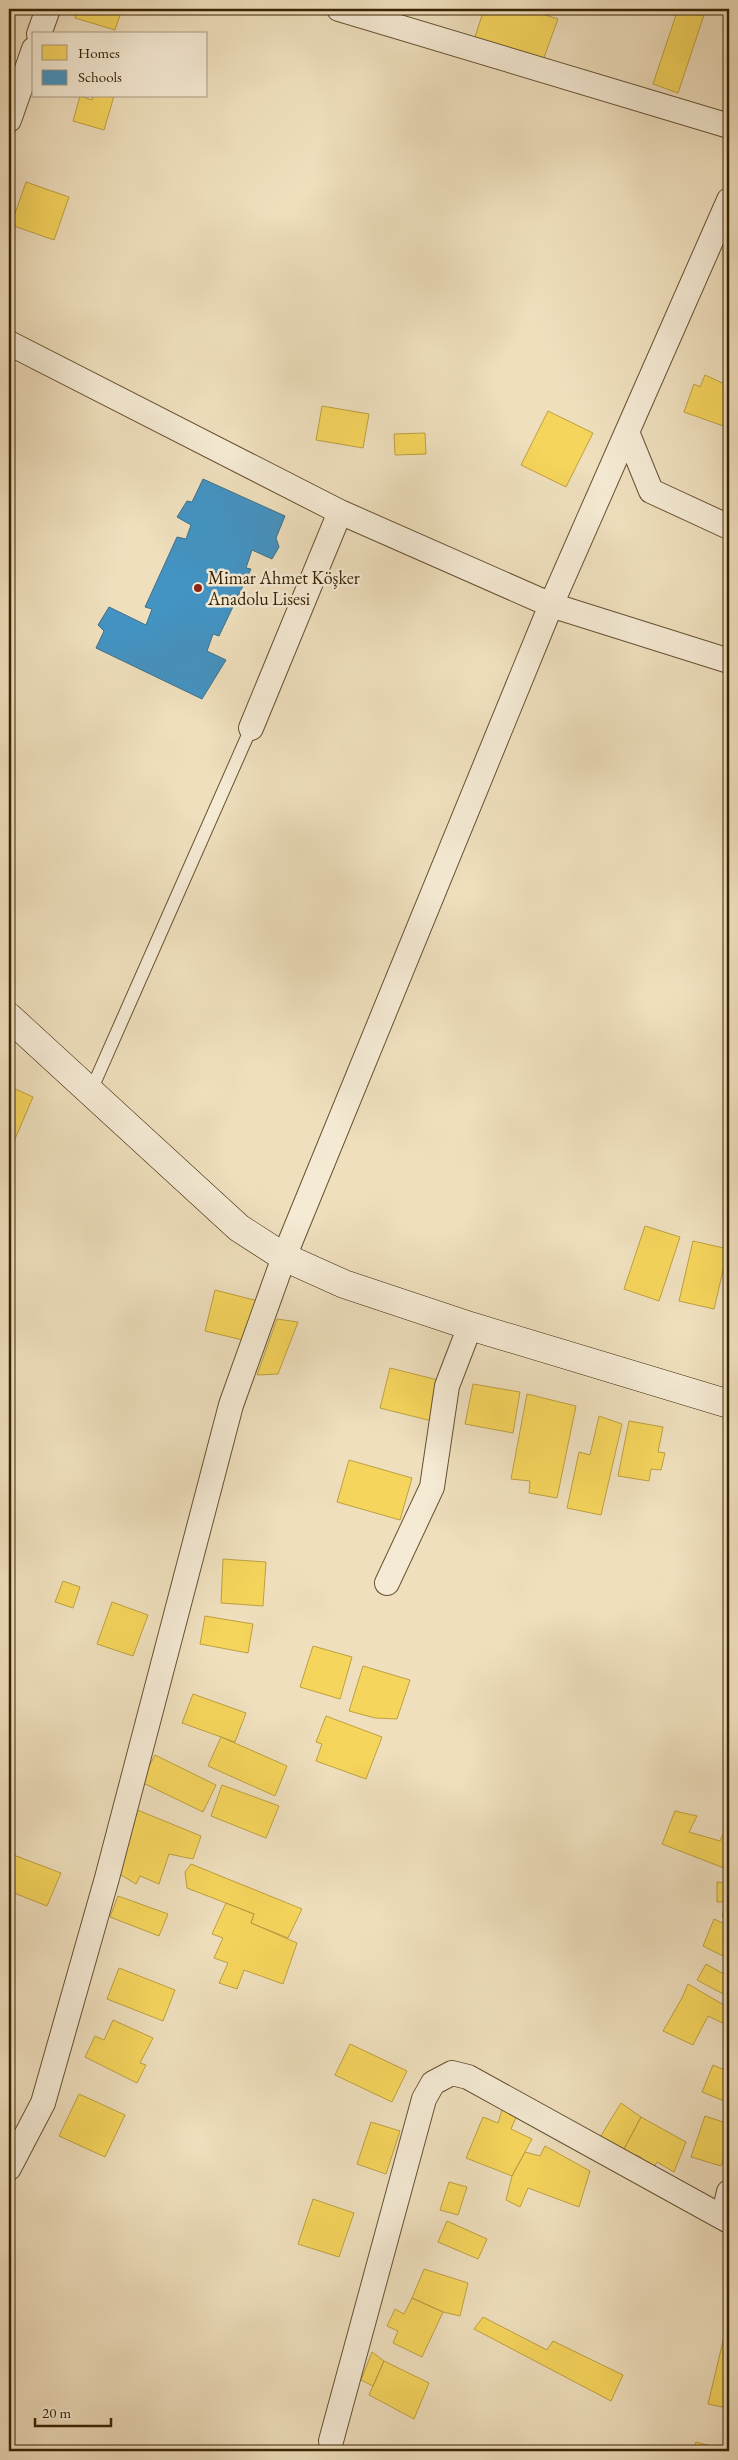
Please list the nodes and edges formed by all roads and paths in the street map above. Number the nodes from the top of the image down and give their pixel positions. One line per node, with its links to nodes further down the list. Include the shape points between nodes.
1 (48, 9): 3 (street)
2 (339, 9): 6 (street)
3 (40, 32)
4 (32, 55): 5 (street)
5 (9, 120)
6 (729, 126)
7 (729, 200): 9 (street)
8 (9, 343): 10 (street)
9 (627, 432): 11 (street, via 651,491); 12 (street)
10 (340, 512): 12 (street); 14 (street)
11 (729, 527)
12 (551, 604): 13 (street); 17 (street)
13 (729, 661)
14 (251, 728): 16 (lane)
15 (11, 1027): 16 (main road)
16 (90, 1093): 17 (main road, via 239,1228)
17 (284, 1257): 18 (main road, via 344,1284); 21 (street, via 231,1405 108,1878 43,2103)
18 (470, 1326): 19 (main road); 20 (street, via 447,1386 432,1487)
19 (729, 1404)
20 (387, 1583)
21 (9, 2168)
22 (729, 2192): 23 (street)
23 (726, 2219): 24 (street, via 468,2077 452,2073 433,2083 424,2099)
24 (331, 2441)

